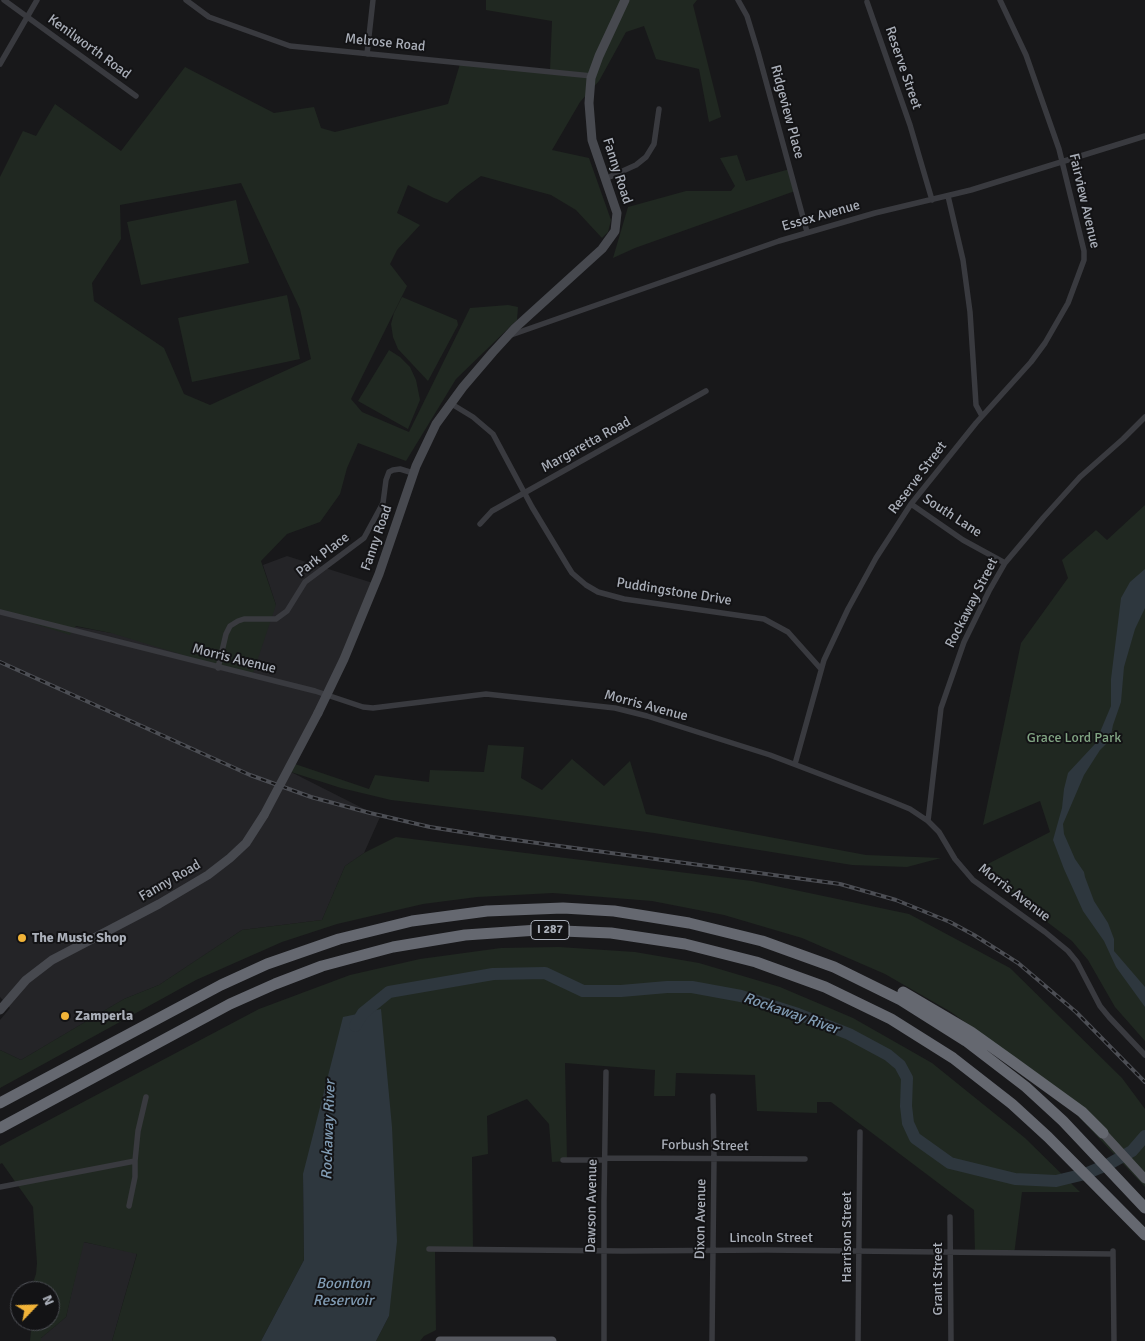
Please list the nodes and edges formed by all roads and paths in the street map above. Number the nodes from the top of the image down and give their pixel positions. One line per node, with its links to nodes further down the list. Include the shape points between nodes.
1 (4, 0): 9 (street, Kenilworth Road)
2 (37, 0): 9 (street)
3 (186, 0): 10 (street, Melrose Road, via 209,17 290,46)
4 (373, 0): 10 (street)
5 (626, 0): 12 (main road, Fanny Road)
6 (738, 0): 20 (street, Ridgeview Place, via 747,16)
7 (1002, 0): 16 (street, Fairview Avenue, via 1026,55)
8 (867, 2): 19 (street, Reserve Street)
9 (28, 17): 11 (street); 13 (street, Kenilworth Road)
10 (367, 54): 12 (street, Melrose Road)
11 (0, 64)
12 (592, 76): 17 (main road, Fanny Road, via 592,140)
13 (136, 96)
14 (659, 109): 17 (street, via 654,144 646,157)
15 (1145, 136): 16 (street, Essex Avenue)
16 (1062, 162): 18 (street, Essex Avenue); 24 (street, Fairview Avenue, via 1084,251 1081,269 1068,303 1045,343)
17 (605, 179): 21 (main road, Fanny Road, via 616,213 613,236)
18 (948, 196): 19 (street, Essex Avenue); 24 (street, via 963,260 976,405)
19 (932, 200): 20 (street, Essex Avenue)
20 (807, 232): 21 (street, Essex Avenue)
21 (508, 336): 23 (main road, Fanny Road)
22 (706, 391): 27 (street, Margaretta Road)
23 (450, 403): 26 (main road, Fanny Road); 27 (street, Puddingstone Drive, via 474,417 493,434)
24 (982, 416): 28 (street, Reserve Street)
25 (1145, 417): 30 (street, Rockaway Street, via 1080,477)
26 (413, 473): 32 (street, Park Place, via 400,469 389,472 383,503 364,538 306,582 287,611 276,619 244,619 230,626); 34 (main road, Fanny Road, via 379,574)
27 (525, 493): 29 (street, Margaretta Road, via 492,511); 33 (street, Puddingstone Drive, via 572,573 586,585 598,592 624,598 764,619 788,632)
28 (911, 504): 30 (street, South Lane, via 963,540); 33 (street, Reserve Street, via 872,564)
29 (480, 524)
30 (1005, 563): 36 (street, Rockaway Street, via 964,642 941,708)
31 (0, 612): 32 (street, Morris Avenue)
32 (218, 668): 34 (street, Morris Avenue)
33 (821, 669): 35 (street, Reserve Street)
34 (327, 696): 35 (street, Morris Avenue, via 363,707 486,694 615,708); 38 (main road, Fanny Road, bridge, via 246,843 208,876 52,960 26,980)
35 (795, 764): 36 (street, Morris Avenue, via 910,809)
36 (928, 822): 39 (street, Morris Avenue, via 939,832 955,859 973,880 1068,951 1100,1006)
37 (737, 934): 43 (highway, I 287, via 647,916 563,908 487,910 387,926 306,949 244,974); 46 (highway, via 832,959 906,994 1014,1062 1071,1103); 55 (highway, I 287, via 787,949 880,988 980,1050 1063,1121)
38 (0, 1010)
39 (1145, 1055)
40 (606, 1072): 47 (street, Dawson Avenue)
41 (712, 1096): 48 (street, Dixon Avenue)
42 (146, 1097): 51 (street)
43 (0, 1103)
44 (0, 1128): 57 (highway, I 287, via 230,1004 322,966 392,947 465,935 587,931 660,940 780,969 847,997 913,1032 1012,1104)
45 (860, 1132): 61 (street, Harrison Street)
46 (1106, 1136): 52 (main road)
47 (605, 1159): 48 (street, Forbush Street); 50 (street, Forbush Street); 59 (street, Dawson Avenue)
48 (714, 1159): 49 (street, Forbush Street); 60 (street, Dixon Avenue)
49 (805, 1159)
50 (563, 1160)
51 (135, 1161): 53 (street); 54 (street)
52 (1145, 1179)
53 (0, 1187)
54 (129, 1206)
55 (1145, 1208)
56 (950, 1217): 62 (street, Grant Street)
57 (1145, 1235)
58 (429, 1249): 59 (street, Lincoln Street)
59 (604, 1250): 60 (street, Lincoln Street); 65 (street, Dawson Avenue)
60 (713, 1250): 61 (street, Lincoln Street); 66 (street, Dixon Avenue)
61 (859, 1251): 62 (street, Lincoln Street); 67 (street, Harrison Street)
62 (950, 1252): 68 (street, Grant Street); 69 (street, Lincoln Street, via 1113,1253)
63 (440, 1341): 64 (main road)
64 (552, 1341)
65 (604, 1341)
66 (712, 1341)
67 (858, 1341)
68 (951, 1341)
69 (1114, 1341)

